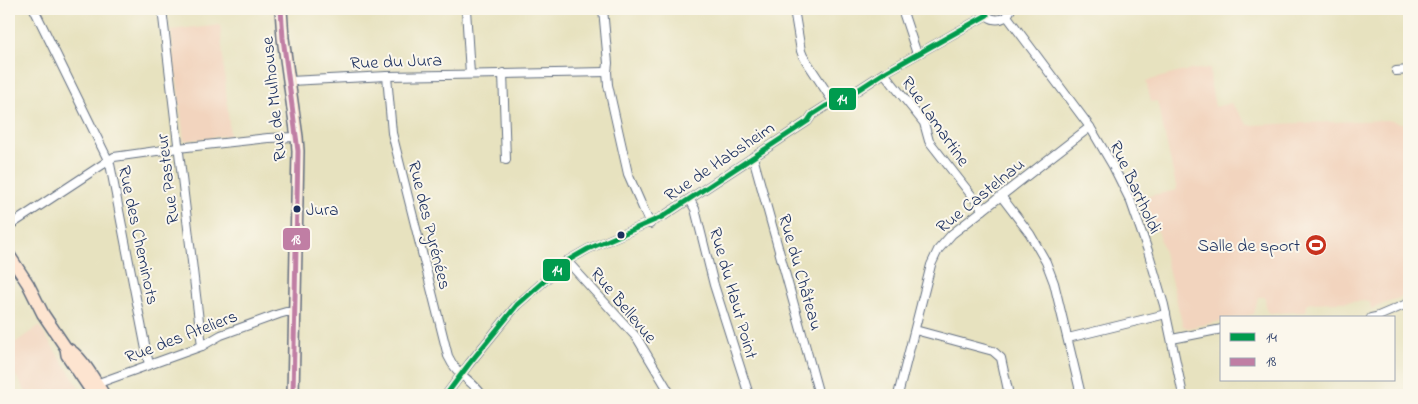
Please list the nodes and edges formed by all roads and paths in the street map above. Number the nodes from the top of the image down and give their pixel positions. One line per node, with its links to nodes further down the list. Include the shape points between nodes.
1 (34, 9): 24 (street, Rue des Cheminots)
2 (162, 9): 22 (street, Rue Pasteur)
3 (281, 9): 18 (street, Rue de Mulhouse)
4 (466, 9): 16 (street)
5 (603, 9): 13 (street)
6 (794, 9): 19 (street, via 803,56)
7 (902, 9): 10 (street)
8 (985, 12): 9 (street, via 995,20); 10 (street, Rue de Habsheim)
9 (1009, 12): 20 (street, Rue Bartholdi)
10 (917, 54): 14 (street, Rue de Habsheim)
11 (1409, 70): 12 (street)
12 (1396, 71)
13 (606, 72): 15 (street, Rue du Jura); 29 (street, via 628,174)
14 (884, 72): 19 (street, Rue de Habsheim); 28 (street, Rue Lamartine, via 924,123 929,141)
15 (503, 73): 16 (street, Rue du Jura); 25 (street)
16 (470, 74): 17 (street, Rue du Jura)
17 (387, 76): 18 (street, Rue du Jura); 44 (street, Rue des Pyrénées, via 392,133 448,356)
18 (290, 82): 21 (street, Rue de Mulhouse)
19 (834, 103): 23 (street, Rue de Habsheim)
20 (1090, 127): 26 (street, Rue Castelnau); 35 (street, Rue Bartholdi, via 1131,202)
21 (297, 137): 22 (street); 34 (street, Rue de Mulhouse)
22 (178, 148): 24 (street); 41 (street, Rue Pasteur)
23 (753, 157): 27 (street, Rue de Habsheim); 52 (street, Rue du Château)
24 (108, 160): 30 (street); 43 (street, Rue des Cheminots)
25 (506, 160)
26 (1002, 196): 28 (street, Rue Castelnau); 39 (street, via 1046,262)
27 (690, 200): 29 (street, Rue de Habsheim); 51 (street, Rue du Haut Point)
28 (983, 210): 38 (street, Rue Castelnau, via 952,234 938,250 931,264)
29 (650, 224): 32 (street, Rue de Habsheim)
30 (9, 226)
31 (9, 255): 42 (street)
32 (567, 261): 44 (street, Rue de Habsheim, via 517,305); 50 (street, Rue Bellevue, via 637,338)
33 (1409, 303): 36 (street)
34 (295, 312): 41 (street, Rue des Ateliers, via 279,314 229,332); 47 (street, Rue de Mulhouse)
35 (1166, 314): 39 (street); 40 (street, Rue Bartholdi)
36 (1378, 316)
37 (1220, 329): 40 (street)
38 (916, 330): 53 (street, Rue Castelnau); 54 (street, via 993,351 1001,358)
39 (1068, 338): 55 (street)
40 (1172, 339): 56 (street, Rue Bartholdi)
41 (202, 346): 43 (street, Rue des Ateliers)
42 (66, 348): 45 (street, via 81,376); 45 (street, via 84,364)
43 (149, 365): 45 (street, Rue des Ateliers)
44 (461, 375): 48 (street, Rue de Habsheim); 49 (street, Rue des Pyrénées)
45 (95, 390): 46 (street)
46 (104, 395)
47 (293, 395)
48 (446, 395)
49 (482, 395)
50 (671, 395)
51 (749, 395)
52 (819, 395)
53 (898, 395)
54 (1009, 395)
55 (1081, 395)
56 (1183, 395)

